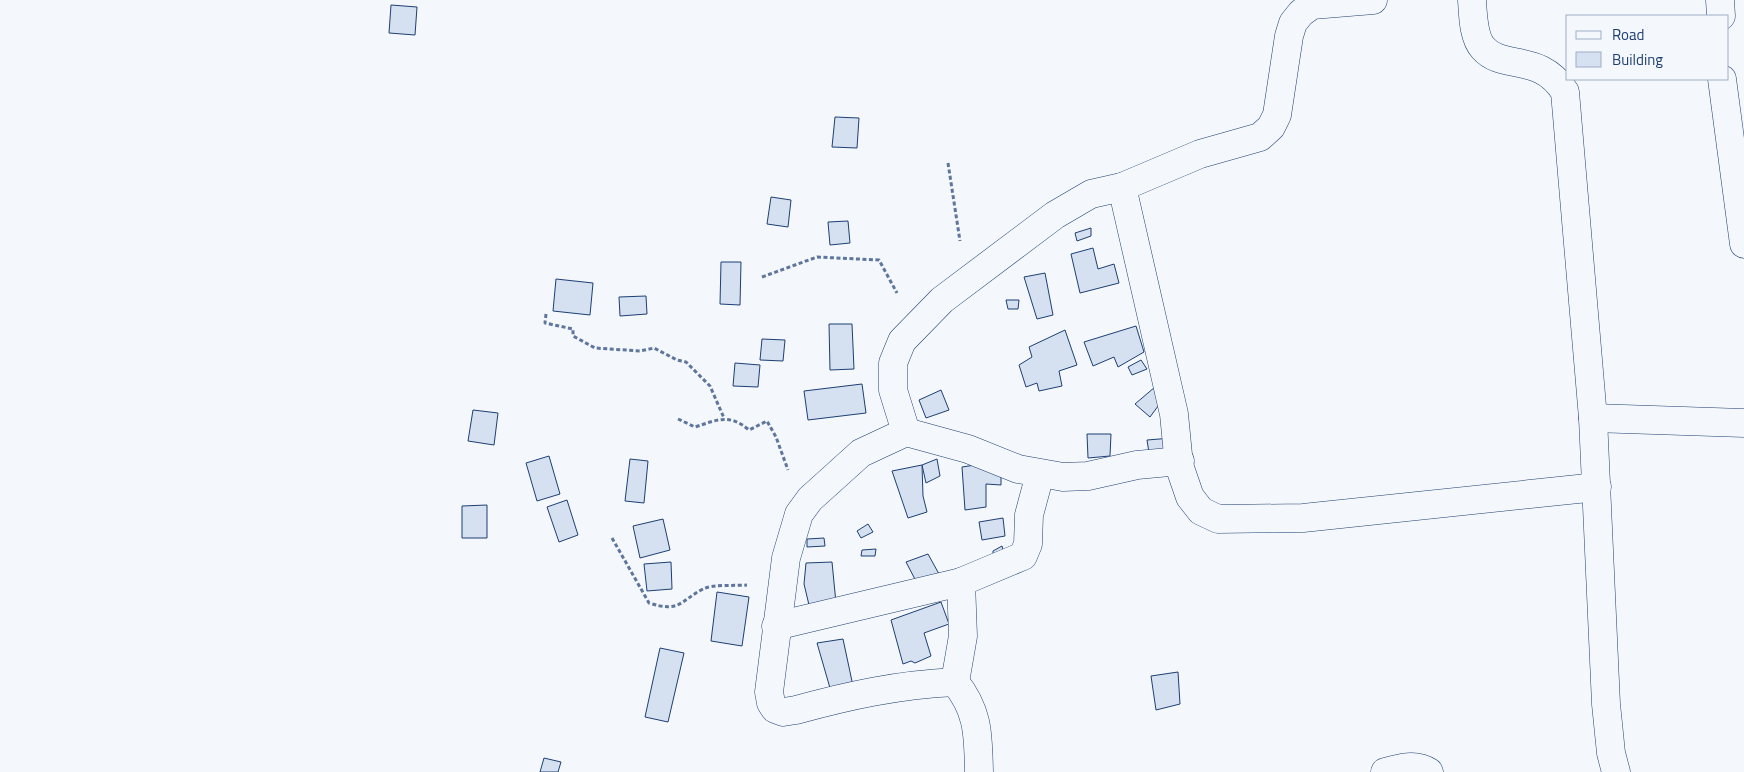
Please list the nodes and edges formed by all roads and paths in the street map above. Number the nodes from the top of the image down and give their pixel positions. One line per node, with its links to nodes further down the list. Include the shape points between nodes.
1 (1373, 0): 7 (street, via 1312,5 1301,13 1289,36 1277,115 1271,127 1260,137 1200,154)
2 (1472, 0): 14 (street, via 1475,25 1482,47 1489,54 1544,70 1556,78 1565,92)
3 (1720, 0): 4 (street)
4 (1720, 15)
5 (1722, 80): 8 (street)
6 (948, 162): 9 (path, via 964,267)
7 (1122, 188): 9 (street, via 1091,194 1054,215); 18 (street, via 1174,414)
8 (1744, 244)
9 (978, 272): 12 (street, via 942,300)
10 (762, 277): 12 (path, via 817,256 878,260)
11 (546, 314): 13 (path, via 545,323 573,329 573,336 595,348 640,351 654,348 686,362 710,386)
12 (915, 327): 17 (street, via 902,341 894,363 893,390)
13 (724, 418): 15 (path, via 695,427); 21 (path, via 740,422 749,430 766,421 776,437 795,490)
14 (1593, 418): 16 (street); 20 (street)
15 (678, 419)
16 (1744, 423)
17 (906, 432): 19 (street, via 960,446 1018,469); 21 (street, via 861,453)
18 (1180, 461): 19 (street, via 1137,465 1088,476); 20 (street, via 1190,497 1201,511 1218,519 1303,518)
19 (1040, 474): 23 (street, via 1029,516 1026,551 1016,560)
20 (1597, 487): 30 (street, via 1606,704)
21 (810, 499): 24 (street, via 799,514 792,534)
22 (612, 538): 24 (path, via 649,603 661,607 681,605 704,589)
23 (961, 582): 25 (street); 26 (street, via 963,636)
24 (782, 583): 25 (street)
25 (776, 626): 26 (street, via 769,692 775,710 783,712 908,684)
26 (954, 682): 27 (street, via 968,699 976,722)
27 (979, 772)
28 (1385, 772): 29 (street, via 1412,766)
29 (1429, 772)
30 (1616, 772)

